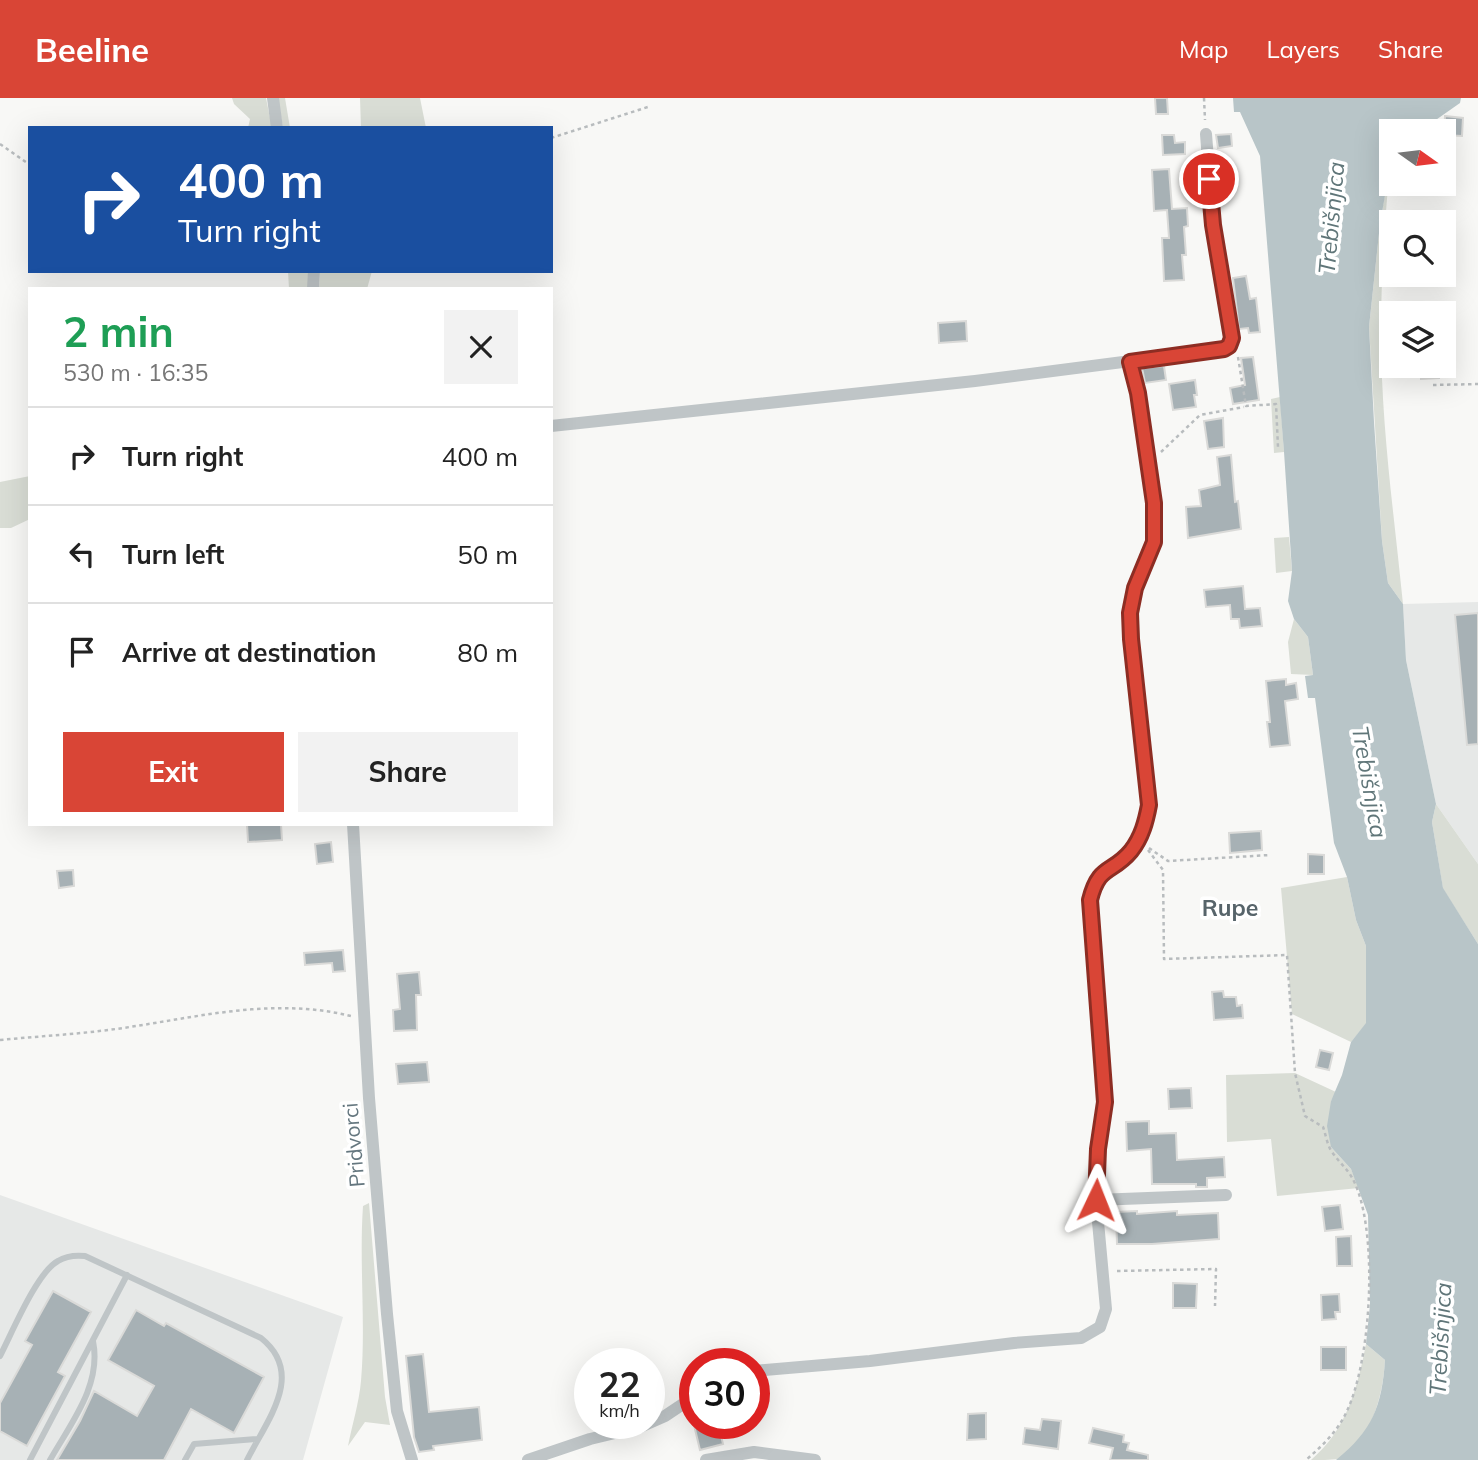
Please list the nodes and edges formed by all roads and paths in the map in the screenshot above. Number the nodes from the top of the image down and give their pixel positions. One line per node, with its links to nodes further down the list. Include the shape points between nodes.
1 (273, 98): 4 (street)
2 (1204, 98): 5 (path)
3 (651, 106): 6 (path)
4 (276, 126)
5 (1206, 134): 9 (street, via 1213,225 1232,338)
6 (553, 137)
7 (0, 144): 8 (path)
8 (28, 164)
9 (1229, 346): 10 (street); 13 (path, via 1237,355)
10 (1130, 362): 14 (street); 16 (street)
11 (1478, 384): 12 (path)
12 (1433, 385)
13 (1246, 406): 15 (path, via 1276,404); 16 (path, via 1200,415)
14 (553, 426)
15 (1278, 447)
16 (1148, 463): 18 (street, via 1154,542 1130,613 1149,805)
17 (353, 826): 20 (street, Pridvorci)
18 (1139, 839): 19 (path, via 1168,862); 23 (street, via 1131,852 1103,872 1093,885 1090,900 1105,1102); 40 (path, via 1163,870 1164,960 1287,955 1295,1073 1305,1116 1323,1127 1330,1150 1350,1171 1365,1215 1368,1305 1359,1373 1341,1422)
19 (1270, 855)
20 (364, 1020): 21 (path, via 324,1010 283,1008 213,1012 122,1028); 36 (street, Pridvorci, via 397,1411)
21 (0, 1040)
22 (1226, 1195): 23 (street)
23 (1096, 1200): 24 (street)
24 (1103, 1272): 26 (path, via 1216,1269); 29 (street, via 1106,1308 1100,1326 1081,1338)
25 (127, 1275): 27 (lane); 28 (lane, via 85,1256 56,1261 44,1272); 31 (lane, via 272,1347 284,1372 282,1390)
26 (1215, 1306)
27 (93, 1340): 32 (lane); 33 (lane, via 91,1387)
28 (0, 1356)
29 (770, 1370)
30 (679, 1407): 37 (street, via 640,1427)
31 (257, 1439): 34 (lane, via 194,1444); 35 (lane)
32 (30, 1460)
33 (50, 1460)
34 (185, 1460)
35 (247, 1460)
36 (412, 1460)
37 (528, 1460)
38 (706, 1460): 39 (street, via 754,1452)
39 (815, 1460)
40 (1306, 1460)

